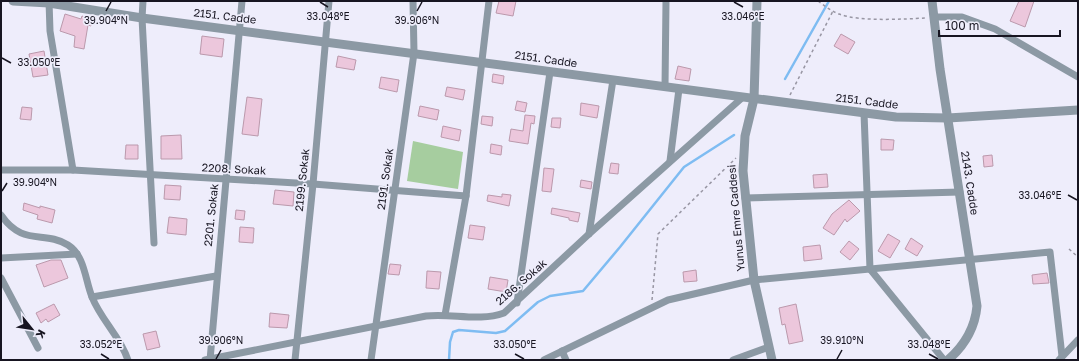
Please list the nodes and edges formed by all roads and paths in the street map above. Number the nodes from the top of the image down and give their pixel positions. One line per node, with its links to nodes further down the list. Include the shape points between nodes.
1 (13, 1): 11 (street, 2151. Cadde)
2 (143, 1): 14 (street)
3 (242, 1): 15 (street, 2201. Sokak)
4 (330, 1): 16 (street, 2199. Sokak)
5 (413, 1): 17 (street, 2191. Sokak)
6 (489, 1): 18 (street)
7 (666, 1): 22 (street)
8 (757, 1): 25 (street, Yunus Emre Caddesi)
9 (818, 1): 12 (path)
10 (932, 1): 13 (street, 2143. Cadde)
11 (49, 2): 14 (street, 2151. Cadde); 33 (street, via 50,31)
12 (833, 11): 13 (path, via 853,17); 26 (path)
13 (934, 17): 20 (street, via 962,18 995,29); 29 (street, 2143. Cadde)
14 (142, 18): 15 (street, 2151. Cadde); 34 (street)
15 (240, 30): 16 (street, 2151. Cadde); 35 (street, 2201. Sokak)
16 (327, 42): 17 (street, 2151. Cadde); 36 (street, 2199. Sokak)
17 (414, 54): 18 (street, 2151. Cadde); 37 (street, 2191. Sokak)
18 (480, 62): 19 (street, 2151. Cadde); 40 (street)
19 (550, 72): 21 (street, 2151. Cadde); 55 (street)
20 (1078, 77)
21 (613, 80): 22 (street, 2151. Cadde); 43 (street)
22 (665, 87): 23 (street, 2151. Cadde)
23 (679, 89): 24 (street, 2151. Cadde); 31 (street)
24 (743, 97): 25 (street, 2151. Cadde); 31 (street, 2186. Sokak)
25 (754, 99): 26 (street, 2151. Cadde); 30 (street, Yunus Emre Caddesi)
26 (786, 103): 28 (street, 2151. Cadde)
27 (1078, 110): 29 (street, 2151. Cadde)
28 (864, 113): 29 (street, 2151. Cadde, via 909,118); 39 (street)
29 (948, 118): 38 (street, 2143. Cadde)
30 (743, 151): 41 (street, Yunus Emre Caddesi); 56 (path, via 658,234)
31 (670, 161): 43 (street, 2186. Sokak)
32 (1, 170): 33 (street, 2208. Sokak)
33 (73, 170): 34 (street, 2208. Sokak)
34 (150, 175): 35 (street, 2208. Sokak); 44 (street)
35 (226, 179): 36 (street, 2208. Sokak); 51 (street, 2201. Sokak)
36 (313, 184): 37 (street, 2208. Sokak); 60 (street, 2199. Sokak)
37 (394, 190): 40 (street, 2208. Sokak); 58 (street, 2191. Sokak)
38 (960, 192): 39 (street); 49 (street, 2143. Cadde)
39 (866, 194): 41 (street); 50 (street)
40 (466, 196): 57 (street)
41 (745, 198): 53 (street, Yunus Emre Caddesi)
42 (1, 215): 46 (street, via 18,232 64,243)
43 (589, 234): 55 (street, 2186. Sokak)
44 (154, 243)
45 (1069, 249): 47 (path)
46 (77, 254): 48 (street); 54 (street)
47 (1078, 257)
48 (1, 258)
49 (971, 260): 50 (street); 64 (street, via 1050,252); 74 (street, 2143. Cadde, via 976,316 968,336)
50 (870, 269): 53 (street); 73 (street)
51 (216, 276): 54 (street); 66 (street, 2201. Sokak)
52 (1, 278): 61 (street)
53 (754, 280): 56 (street, via 689,294); 62 (street, Yunus Emre Caddesi)
54 (92, 297): 65 (street, via 122,345)
55 (517, 303): 57 (street, 2186. Sokak, via 494,317)
56 (652, 308): 63 (street)
57 (445, 315): 58 (street, 2186. Sokak, via 426,316)
58 (376, 326): 60 (street, 2186. Sokak); 68 (street, 2191. Sokak)
59 (1078, 340): 64 (street)
60 (297, 342): 66 (street, 2186. Sokak); 67 (street, 2199. Sokak)
61 (38, 348)
62 (769, 348): 71 (street); 72 (street, Yunus Emre Caddesi)
63 (562, 350): 69 (street); 70 (street)
64 (1061, 358)
65 (128, 360)
66 (208, 360)
67 (295, 360)
68 (371, 360)
69 (544, 360)
70 (566, 360)
71 (733, 360)
72 (772, 360)
73 (944, 360)
74 (948, 360)

